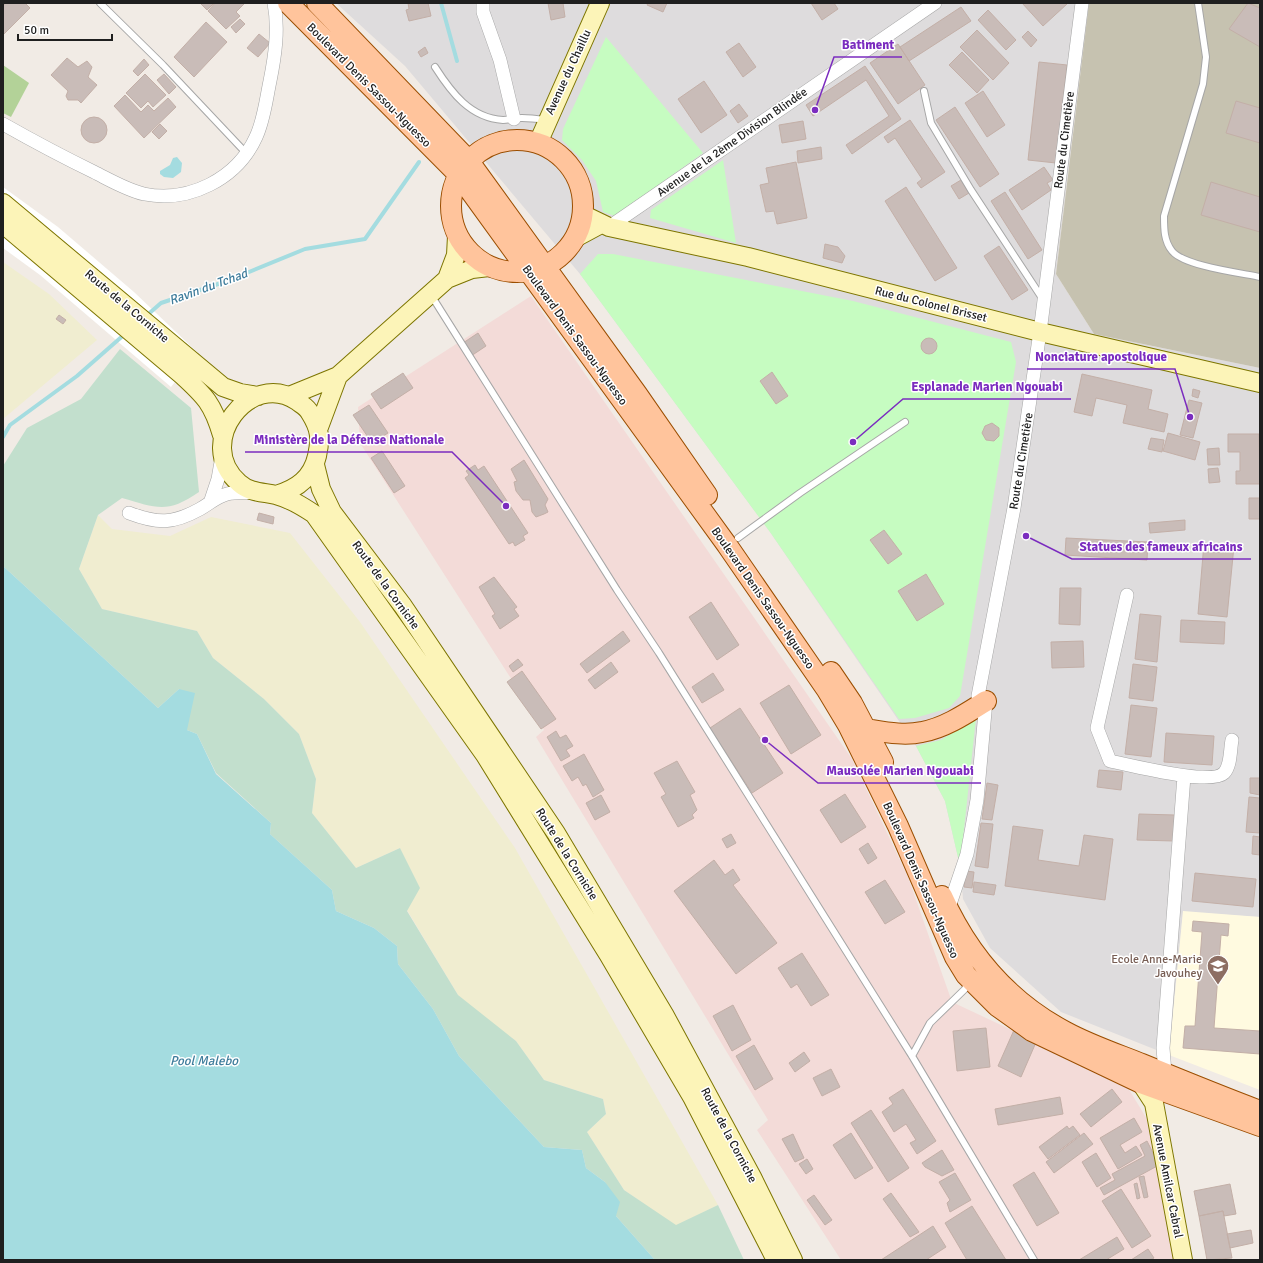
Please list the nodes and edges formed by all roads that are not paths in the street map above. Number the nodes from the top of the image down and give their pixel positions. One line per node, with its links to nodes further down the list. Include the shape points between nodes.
1 (100, 3): 16 (lane)
2 (274, 3): 16 (street, via 277,16 274,62 263,116 257,136)
3 (288, 3): 17 (main road, Boulevard Denis Sassou-Nguesso)
4 (317, 3): 17 (main road, Boulevard Denis Sassou-Nguesso)
5 (483, 3): 12 (street)
6 (600, 3): 13 (main road, Avenue du Chaillu)
7 (935, 3): 21 (street, Avenue de la 2ème Division Blindée)
8 (1082, 3): 29 (street, Route du Cimetière)
9 (1198, 3): 26 (lane, via 1206,57 1203,84 1164,216 1163,234 1172,252 1193,264)
10 (435, 67): 12 (lane, via 446,84 470,109 485,117)
11 (924, 91): 29 (lane, via 931,123 970,190)
12 (514, 119): 13 (lane)
13 (546, 120): 15 (main road, Avenue du Chaillu)
14 (3, 124): 16 (street, via 44,147 143,194 169,197 196,191 218,181)
15 (538, 143): 17 (main road, via 519,139 500,141 483,148); 19 (main road, via 554,151 574,173 582,196)
16 (247, 154)
17 (463, 167): 22 (main road, via 451,194 451,216); 25 (main road, Boulevard Denis Sassou-Nguesso)
18 (3, 203): 31 (main road, Route de la Corniche)
19 (582, 214): 21 (main road, Rue du Colonel Brisset); 23 (main road)
20 (3, 224): 31 (main road, Route de la Corniche)
21 (605, 226): 23 (main road); 30 (main road, Rue du Colonel Brisset, via 748,257)
22 (457, 236): 24 (main road, via 470,254); 27 (main road, via 454,261)
23 (575, 238): 25 (main road, via 562,254)
24 (489, 267): 25 (main road, via 509,272); 27 (main road, via 472,269)
25 (537, 269): 45 (main road, Boulevard Denis Sassou-Nguesso); 52 (main road, Boulevard Denis Sassou-Nguesso, via 827,690 873,774 955,957)
26 (1260, 277)
27 (447, 279): 28 (main road)
28 (431, 295): 32 (main road); 54 (lane)
29 (1044, 300): 30 (street, Route du Cimetière)
30 (1040, 332): 33 (main road, Rue du Colonel Brisset); 47 (street, Route du Cimetière, via 1014,508 978,696)
31 (186, 367): 34 (main road, Route de la Corniche, via 240,393); 38 (main road, Route de la Corniche, via 207,398)
32 (338, 376): 35 (main road); 37 (main road)
33 (1260, 383)
34 (258, 396): 35 (main road); 38 (main road, via 244,404 231,418)
35 (290, 396): 37 (main road, via 307,408)
36 (905, 422): 45 (lane)
37 (319, 427): 40 (main road, via 319,447)
38 (222, 435): 39 (main road)
39 (222, 455): 41 (main road, via 228,470 240,484); 43 (street)
40 (315, 466): 42 (main road, via 304,481 292,491); 60 (main road, Route de la Corniche, via 321,489 332,512 403,606 556,833 664,1014 749,1170)
41 (254, 492): 42 (main road); 43 (street, via 227,494)
42 (276, 495): 59 (main road, Route de la Corniche, via 299,503 314,514 485,755 608,954 692,1098)
43 (211, 500): 44 (street, via 176,520 147,520)
44 (129, 513)
45 (738, 538): 48 (main road, Boulevard Denis Sassou-Nguesso, via 852,703)
46 (1127, 595): 50 (street, via 1097,728 1110,761)
47 (986, 701): 48 (main road, via 953,721 923,732 897,733); 51 (street, Route du Cimetière, via 976,808 967,854)
48 (866, 729): 51 (main road, Boulevard Denis Sassou-Nguesso)
49 (1232, 740): 50 (street, via 1225,773 1206,778)
50 (1184, 776): 53 (street)
51 (948, 910): 52 (main road, Boulevard Denis Sassou-Nguesso)
52 (978, 978): 54 (lane, via 930,1023); 55 (main road, Boulevard Denis Sassou-Nguesso, via 997,1006 1032,1031)
53 (1163, 1048): 55 (street); 56 (street)
54 (912, 1056): 61 (lane)
55 (1142, 1073): 56 (main road, Boulevard Denis Sassou-Nguesso)
56 (1160, 1089): 57 (main road, Boulevard Denis Sassou-Nguesso); 58 (main road, Boulevard Denis Sassou-Nguesso); 62 (main road, Avenue Amilcar Cabral)
57 (1260, 1111)
58 (1260, 1126)
59 (776, 1260)
60 (793, 1260)
61 (1034, 1260)
62 (1183, 1260)

